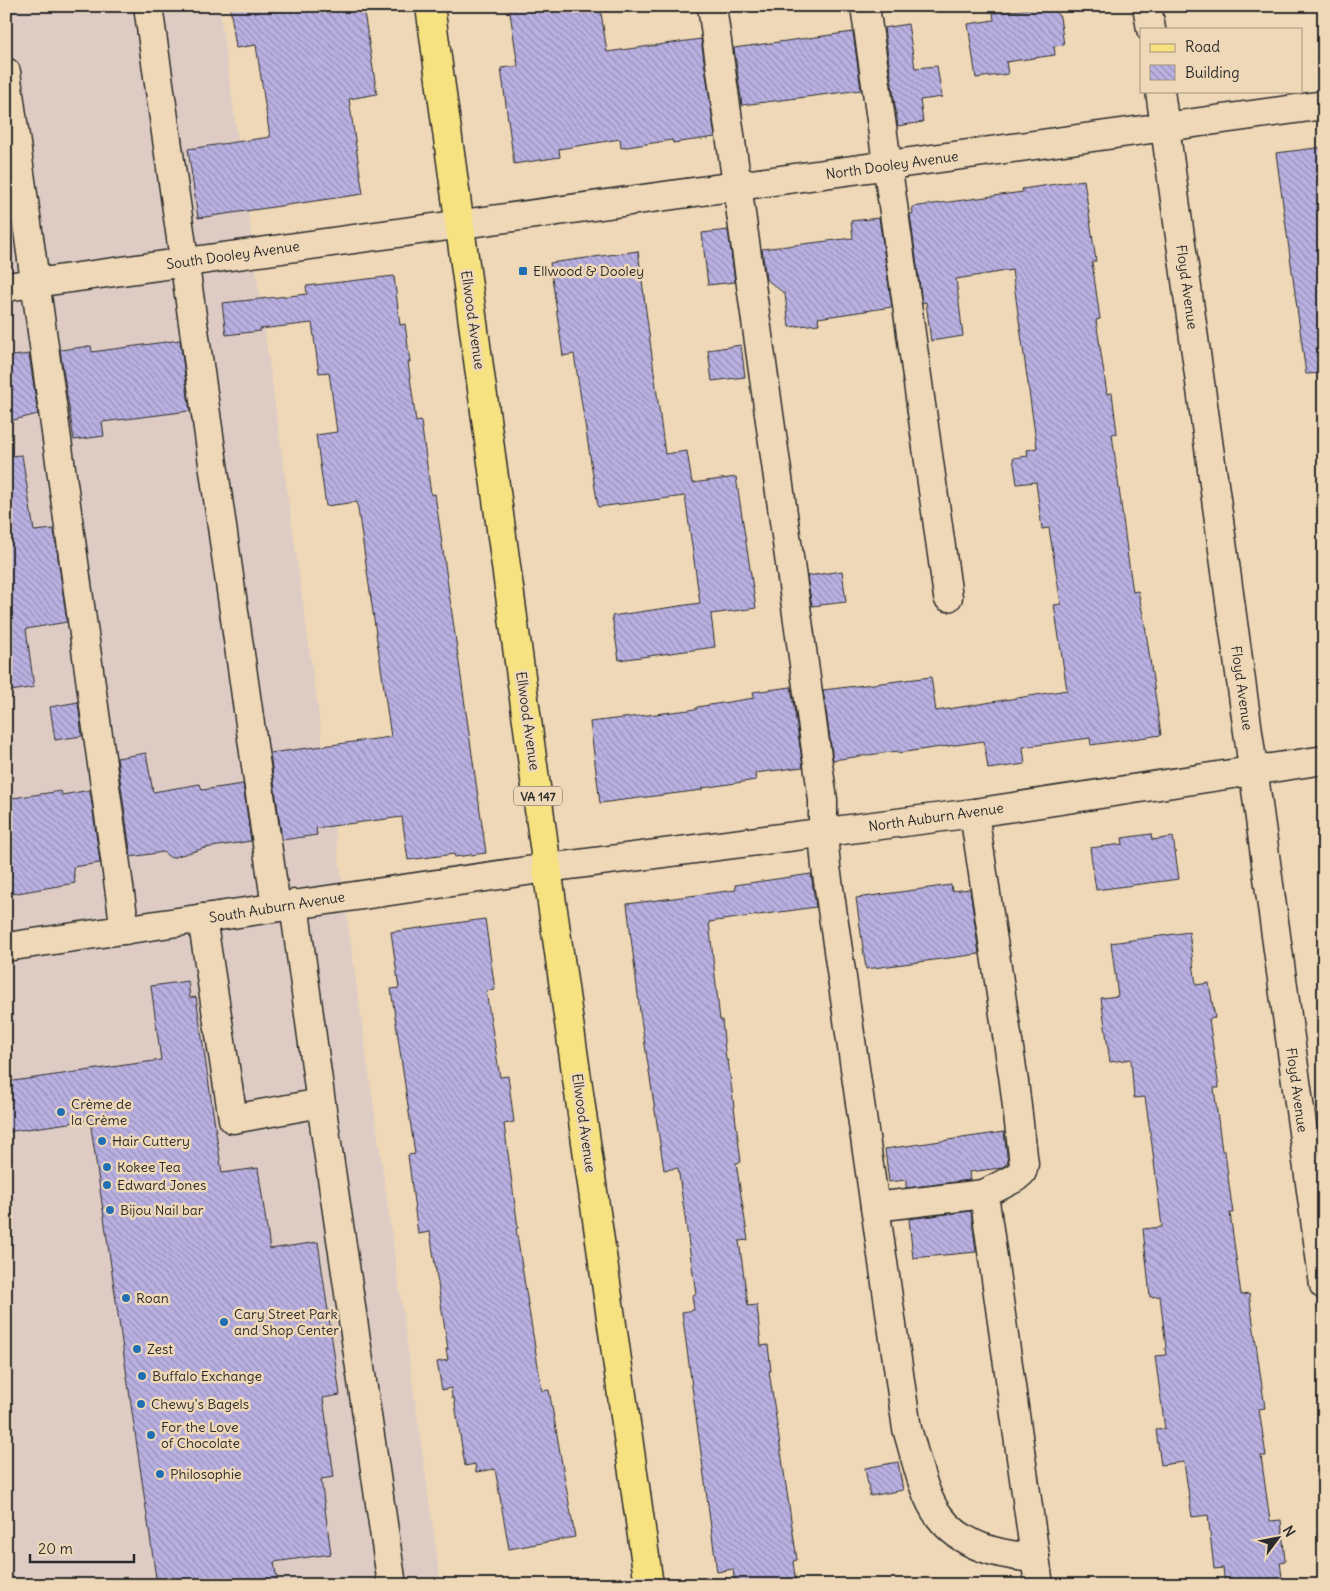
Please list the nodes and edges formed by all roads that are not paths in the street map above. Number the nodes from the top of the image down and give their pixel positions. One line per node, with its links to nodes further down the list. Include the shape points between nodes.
1 (148, 6): 14 (street)
2 (430, 6): 13 (main road, Ellwood Avenue / VA 147)
3 (712, 6): 12 (street)
4 (865, 6): 11 (street)
5 (1148, 6): 6 (street)
6 (1151, 28)
7 (6, 72): 15 (street)
8 (1160, 92): 10 (street, Floyd Avenue)
9 (1324, 105): 10 (street, North Dooley Avenue)
10 (1164, 127): 11 (street, North Dooley Avenue); 19 (street, Floyd Avenue)
11 (888, 165): 12 (street, North Dooley Avenue); 17 (street)
12 (738, 187): 13 (street, North Dooley Avenue); 21 (street, via 823,800)
13 (460, 225): 14 (street, South Dooley Avenue); 22 (main road, Ellwood Avenue / VA 147)
14 (183, 262): 15 (street, South Dooley Avenue); 23 (street)
15 (35, 283): 16 (street, South Dooley Avenue); 25 (street)
16 (6, 287)
17 (948, 597)
18 (1324, 760): 19 (street, North Auburn Avenue)
19 (1253, 770): 20 (street, North Auburn Avenue); 30 (street, Floyd Avenue)
20 (974, 813): 21 (street, North Auburn Avenue); 28 (street, via 1024,1164 1022,1172 1015,1178)
21 (823, 833): 22 (street, North Auburn Avenue); 29 (street)
22 (548, 868): 23 (street, South Auburn Avenue); 33 (main road, Ellwood Avenue / VA 147)
23 (285, 906): 24 (street, South Auburn Avenue); 27 (street)
24 (202, 918): 25 (street, South Auburn Avenue); 27 (street, via 232,1120)
25 (125, 930): 26 (street, South Auburn Avenue)
26 (6, 947)
27 (320, 1104): 32 (street)
28 (984, 1194): 29 (street); 31 (street)
29 (875, 1207): 31 (street, via 907,1429 926,1493 938,1516 967,1541 998,1553)
30 (1324, 1285)
31 (1035, 1558): 34 (street)
32 (392, 1585)
33 (649, 1585)
34 (1039, 1585)

